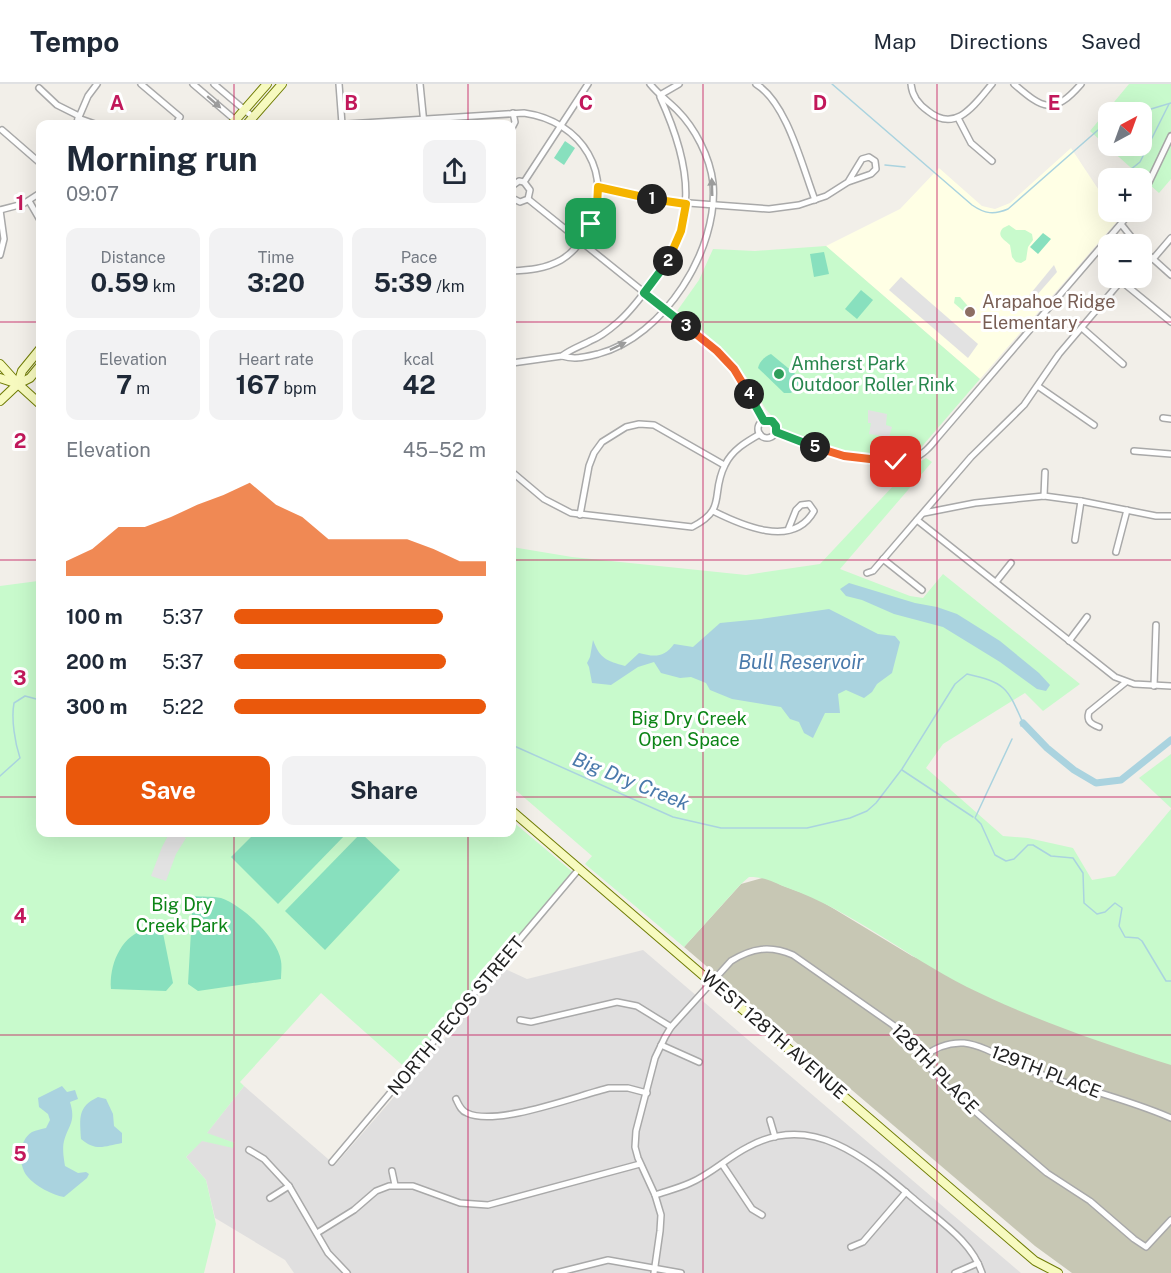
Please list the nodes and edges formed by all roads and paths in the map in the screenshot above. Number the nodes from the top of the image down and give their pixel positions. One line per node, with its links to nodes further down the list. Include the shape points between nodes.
1 (97, 84): 23 (street)
2 (141, 84): 24 (street, via 180,117)
3 (193, 84): 25 (street, one-way to 25)
4 (214, 84): 19 (street)
5 (267, 84): 19 (main road)
6 (282, 84): 21 (main road)
7 (339, 84): 28 (street)
8 (420, 84): 29 (street)
9 (588, 84): 32 (street)
10 (651, 84): 18 (street)
11 (679, 84): 18 (street)
12 (756, 84): 45 (street, via 781,112)
13 (911, 84): 22 (street, via 915,98 924,108 940,118)
14 (992, 84): 22 (street)
15 (1014, 84): 16 (street, via 1034,100 1054,105 1066,100)
16 (1081, 84)
17 (39, 88): 23 (street)
18 (660, 95): 47 (street, via 683,161); 48 (street, one-way to 18, via 713,184 704,151 692,128)
19 (245, 110): 21 (street); 26 (main road)
20 (513, 113): 30 (street); 31 (street); 32 (street, via 537,115)
21 (253, 117): 27 (main road)
22 (958, 118): 36 (street, via 971,143)
23 (78, 120)
24 (178, 120)
25 (233, 120)
26 (238, 120)
27 (250, 120)
28 (342, 120)
29 (423, 120)
30 (434, 120)
31 (515, 120)
32 (562, 125): 38 (street); 41 (street, via 590,156)
33 (2, 130): 35 (street)
34 (1171, 136): 37 (street)
35 (36, 160)
36 (992, 161)
37 (1152, 176)
38 (524, 182): 40 (street); 43 (street, via 530,190)
39 (848, 182): 39 (street, via 873,173 875,161 869,157 862,159); 45 (street)
40 (516, 183)
41 (598, 187): 47 (street); 55 (street, via 594,216)
42 (36, 196): 46 (street)
43 (528, 199): 44 (street); 55 (street)
44 (516, 200)
45 (815, 200): 48 (street, via 769,209)
46 (30, 201): 49 (street); 50 (street)
47 (686, 204): 48 (street); 60 (street, via 671,254)
48 (711, 206): 61 (street, via 699,257)
49 (0, 210): 52 (street)
50 (36, 212)
51 (1121, 224): 53 (street); 79 (street, via 921,455 896,462 844,456)
52 (1, 226): 56 (street, via 4,239)
53 (1129, 234)
54 (1171, 237): 57 (street)
55 (581, 240): 58 (street, via 559,261); 60 (street)
56 (0, 255)
57 (1152, 259): 59 (street)
58 (516, 271)
59 (1171, 275)
60 (644, 293): 61 (street); 65 (street, via 617,323)
61 (666, 309): 65 (street, one-way to 61, via 586,357 619,346 637,336); 77 (street, via 734,369)
62 (1171, 322): 63 (street, via 1121,281)
63 (1082, 328): 68 (street); 72 (street, via 1059,354)
64 (36, 354): 71 (main road, via 22,371)
65 (562, 356): 66 (street)
66 (516, 362)
67 (0, 364): 71 (main road)
68 (1123, 364)
69 (36, 371): 71 (main road)
70 (0, 378): 71 (main road)
71 (18, 384): 73 (main road); 74 (main road)
72 (1039, 387): 78 (street); 90 (street)
73 (36, 400)
74 (0, 402)
75 (1163, 418): 76 (street)
76 (1171, 419)
77 (764, 421): 79 (street, via 772,421); 80 (street, via 758,426)
78 (1094, 425)
79 (776, 432): 80 (street, via 770,438)
80 (760, 434): 83 (street, via 733,452)
81 (1134, 451): 82 (street)
82 (1171, 454)
83 (724, 465): 89 (street); 91 (street, via 654,425 626,427 602,442 594,453)
84 (1045, 472): 86 (street)
85 (516, 475): 91 (street, via 553,504)
86 (1044, 496): 87 (street); 90 (street, via 975,502)
87 (1081, 501): 88 (street); 95 (street)
88 (1127, 510): 92 (street); 96 (street)
89 (713, 511): 91 (street, via 692,527); 94 (street, via 768,532)
90 (923, 513): 93 (street)
91 (580, 515)
92 (1171, 516)
93 (917, 520): 97 (street); 100 (street)
94 (788, 530): 94 (street, via 801,504 810,504 814,511 810,518)
95 (1075, 540)
96 (1116, 552)
97 (883, 560): 99 (street); 101 (street)
98 (1011, 563): 100 (street)
99 (867, 573)
100 (996, 582): 104 (street)
101 (922, 590)
102 (1087, 617): 104 (street)
103 (1156, 625): 106 (street)
104 (1069, 640): 105 (street)
105 (1126, 682): 106 (street); 108 (street, via 1089,712 1090,722)
106 (1154, 686): 107 (street)
107 (1171, 686)
108 (1099, 727)
109 (516, 814): 110 (main road, WEST 128TH AVENUE)
110 (579, 869): 111 (main road, WEST 128TH AVENUE); 123 (street, NORTH PECOS STREET)
111 (711, 982): 113 (street, 128TH PLACE); 115 (street, 128TH PLACE, via 743,954 761,948 782,950 879,1013); 136 (main road, WEST 128TH AVENUE)
112 (520, 1020): 113 (street, via 531,1022 617,1002 637,1006)
113 (671, 1027): 114 (street, 128TH PLACE)
114 (661, 1045): 116 (street); 117 (street, 128TH PLACE)
115 (922, 1058): 119 (street, 129TH PLACE, via 953,1043 979,1046 1033,1071); 133 (street, 128TH PLACE, via 945,1085 1047,1173 1090,1201 1134,1239 1146,1246)
116 (699, 1062)
117 (647, 1093): 118 (street, via 609,1088 492,1118 466,1113); 124 (street, 128TH PLACE, via 635,1142)
118 (456, 1099)
119 (1171, 1118)
120 (770, 1120): 121 (street)
121 (775, 1137): 125 (street, via 751,1145); 129 (street, via 809,1136 836,1143 855,1152)
122 (249, 1150): 128 (street, via 264,1159)
123 (332, 1161)
124 (640, 1164): 127 (street, via 488,1205 465,1204 413,1186); 130 (street, 128TH PLACE)
125 (722, 1164): 130 (street, via 689,1184); 132 (street, via 752,1209)
126 (392, 1171): 127 (street)
127 (395, 1185): 134 (street, via 376,1191)
128 (289, 1186): 131 (street); 134 (street)
129 (906, 1192): 135 (street, via 863,1242); 137 (street, via 970,1248)
130 (655, 1195): 138 (street, 128TH PLACE, via 661,1223)
131 (270, 1198)
132 (762, 1215)
133 (1171, 1220)
134 (317, 1233): 139 (street, via 334,1262)
135 (851, 1247)
136 (1035, 1261): 144 (main road, WEST 128TH AVENUE); 145 (main road, WEST 128TH AVENUE)
137 (978, 1263): 142 (street); 143 (street)
138 (654, 1270): 140 (street, via 609,1260); 141 (street)
139 (346, 1273)
140 (556, 1273)
141 (681, 1273)
142 (955, 1273)
143 (982, 1273)
144 (1045, 1273)
145 (1058, 1273)

